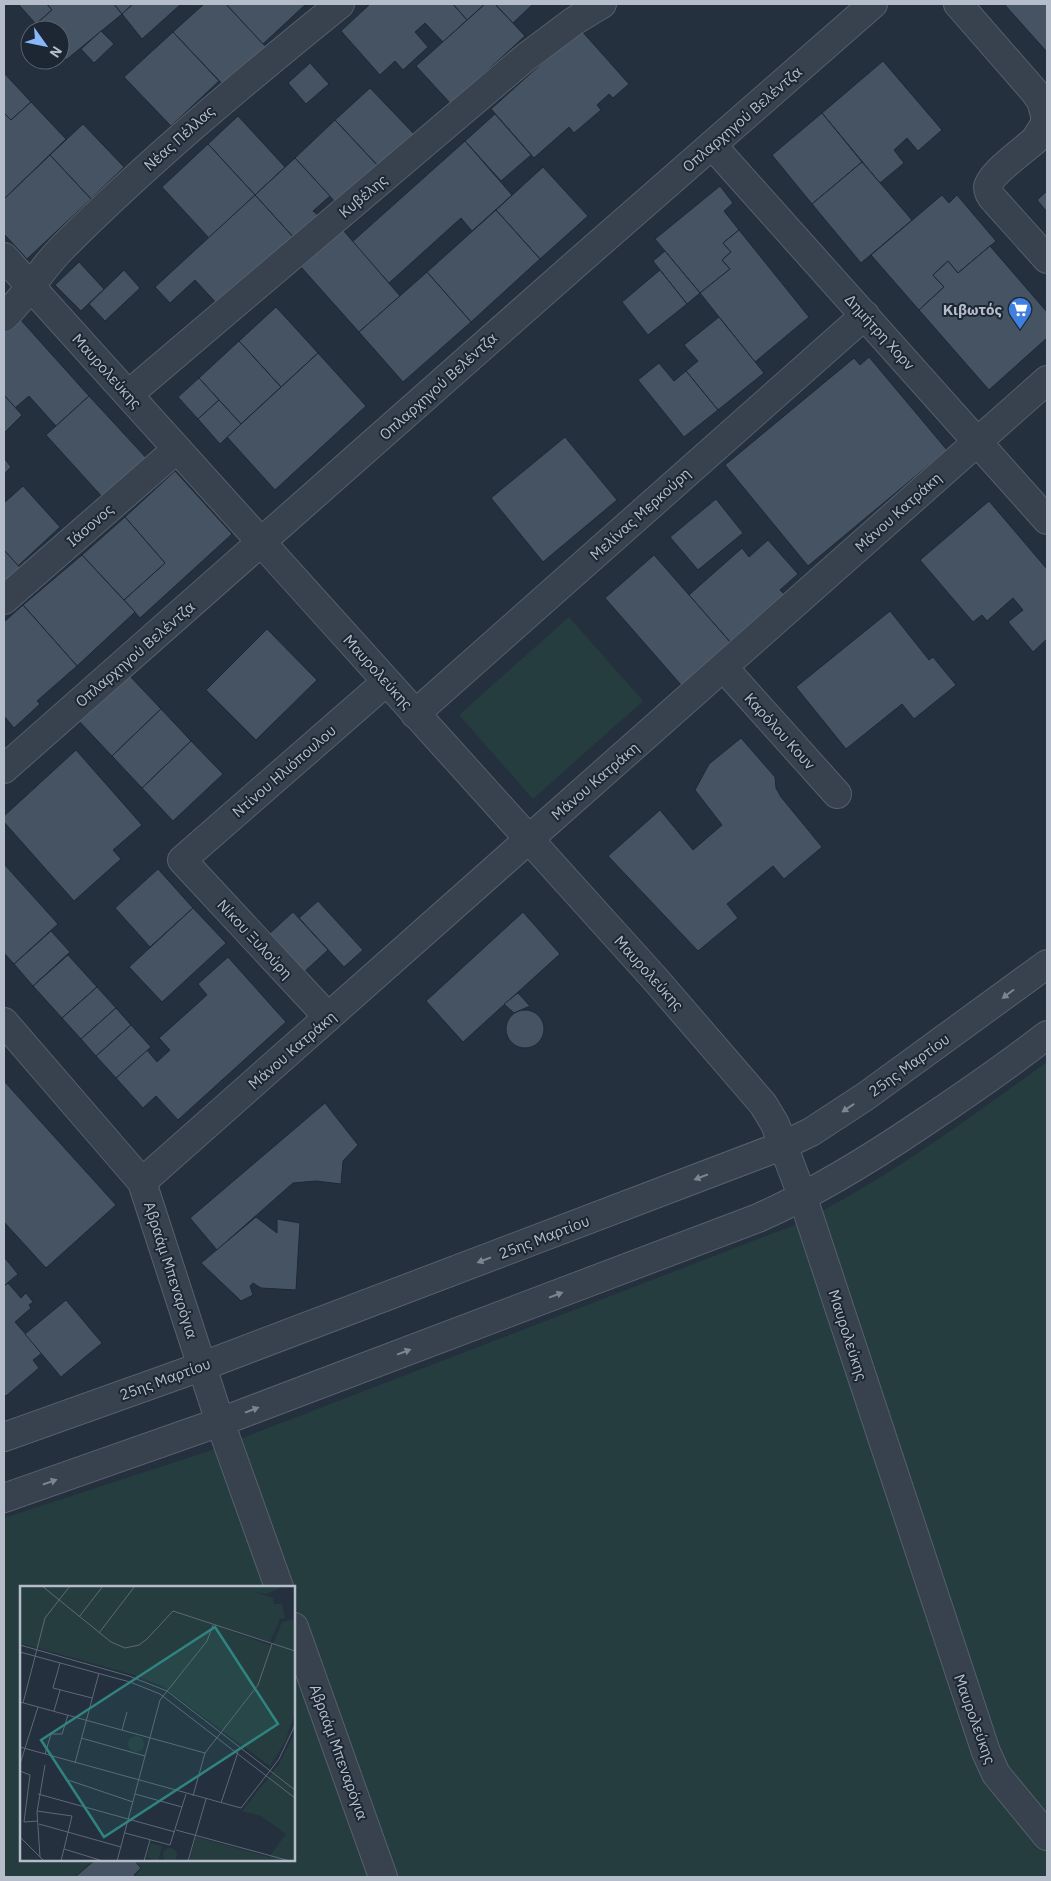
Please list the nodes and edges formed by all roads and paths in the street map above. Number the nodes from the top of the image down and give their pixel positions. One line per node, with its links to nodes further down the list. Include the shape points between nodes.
1 (340, 4): 8 (street, Νέας Πέλλας, via 161,154 62,247)
2 (602, 4): 12 (street, Κυβέλης, via 526,58)
3 (873, 4): 5 (street, Οπλαρχηγού Βελέντζα)
4 (958, 4): 7 (street, via 1034,91 1044,109 1045,124 1036,140 995,175 988,190)
5 (712, 145): 9 (street, Δημήτρη Χορν); 16 (street, Οπλαρχηγού Βελέντζα)
6 (4, 257): 8 (street, Μαυρολεύκης)
7 (1047, 259)
8 (30, 285): 10 (street, Νέας Πέλλας); 12 (street, Μαυρολεύκης)
9 (865, 315): 13 (street, Δημήτρη Χορν); 20 (street, Μελίνας Μερκούρη)
10 (4, 317)
11 (1047, 380): 13 (street, Μάνου Κατράκη)
12 (128, 394): 14 (street, Μαυρολεύκης)
13 (977, 441): 15 (street, Δημήτρη Χορν); 18 (street, Μάνου Κατράκη)
14 (177, 449): 16 (street, Μαυρολεύκης); 17 (street, Ιάσoνος)
15 (1047, 520)
16 (261, 543): 19 (street, Μαυρολεύκης); 21 (street, Οπλαρχηγού Βελέντζα)
17 (4, 600)
18 (724, 668): 22 (street, Καρόλου Κουν); 23 (street, Μάνου Κατράκη)
19 (386, 682): 20 (street, Μαυρολεύκης); 24 (street, Ντίνου Ηλιόπουλου)
20 (415, 714): 23 (street, Μαυρολεύκης)
21 (4, 769)
22 (837, 794)
23 (529, 840): 26 (street, Μάνου Κατράκη); 29 (street, Μαυρολεύκης, via 757,1095)
24 (182, 860): 26 (street, Νίκου Ξυλούρη)
25 (1047, 964): 29 (street, 25ης Μαρτίου, one-way to 29, via 850,1107)
26 (328, 1018): 30 (street, Μάνου Κατράκη)
27 (4, 1022): 30 (street, Αβραάμ Μπεναρόγια)
28 (1047, 1035): 31 (street, via 915,1128)
29 (784, 1145): 31 (street, Μαυρολεύκης); 32 (street, 25ης Μαρτίου, one-way to 32)
30 (142, 1182): 32 (street, Αβραάμ Μπεναρόγια)
31 (803, 1198): 33 (street, one-way to 31, via 758,1218); 38 (street, Μαυρολεύκης, via 986,1752 996,1774)
32 (203, 1366): 33 (street, Αβραάμ Μπεναρόγια); 34 (street, 25ης Μαρτίου)
33 (220, 1422): 35 (street, one-way to 33); 36 (street, Αβραάμ Μπεναρόγια)
34 (4, 1437)
35 (4, 1498)
36 (280, 1586)
37 (295, 1630): 39 (street, Αβραάμ Μπεναρόγια)
38 (1047, 1836)
39 (383, 1877)

